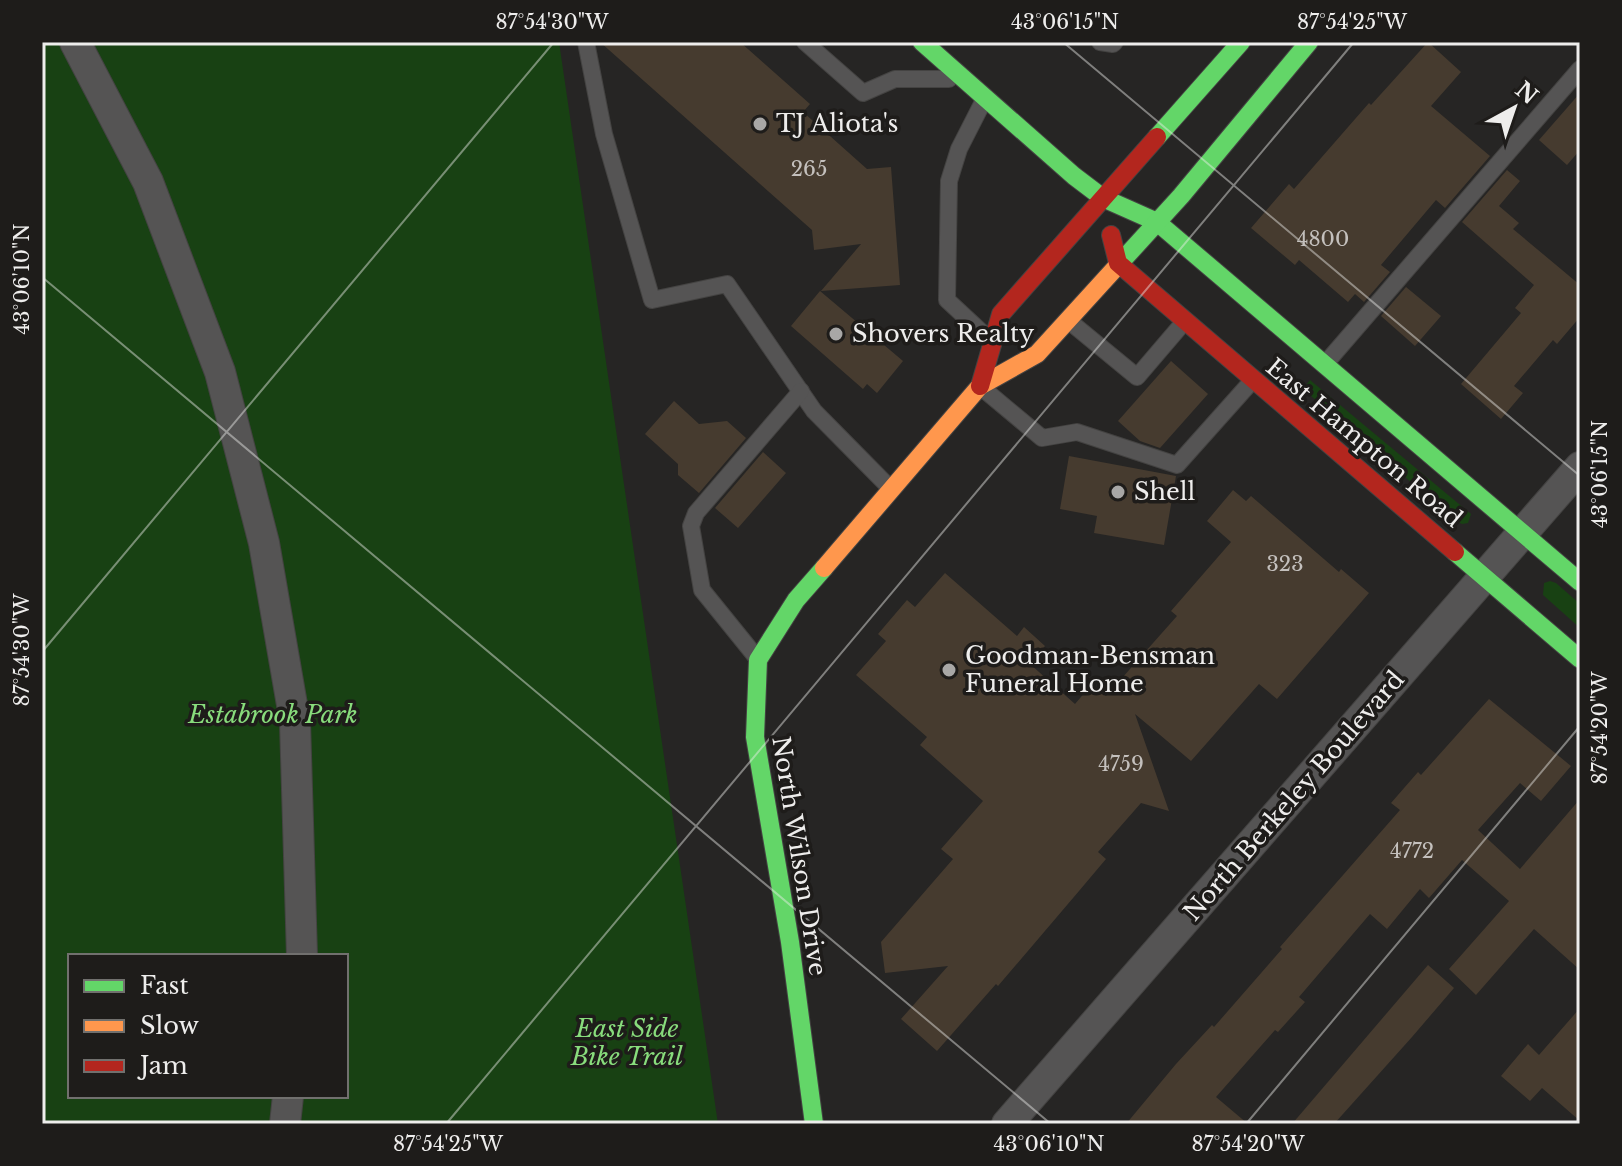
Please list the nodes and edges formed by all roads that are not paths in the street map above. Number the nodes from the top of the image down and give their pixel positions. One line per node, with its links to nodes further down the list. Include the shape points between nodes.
1 (75, 42): 29 (street, via 148,182 209,342 264,543 295,722)
2 (586, 42): 21 (lane, via 604,134 652,300 727,284)
3 (805, 42): 10 (lane, via 863,93 895,79)
4 (922, 42): 10 (street, East Hampton Road)
5 (1100, 42): 6 (lane)
6 (1115, 42)
7 (1241, 42): 12 (street)
8 (1309, 42): 13 (street)
9 (1580, 69): 18 (lane)
10 (962, 79): 11 (street, East Hampton Road)
11 (985, 99): 12 (street, East Hampton Road); 17 (lane, via 949,181 947,300)
12 (1103, 198): 13 (street, East Hampton Road); 14 (street); 17 (street, via 1001,314)
13 (1157, 222): 14 (street); 18 (street, East Hampton Road, via 1285,340)
14 (1118, 263): 15 (street); 16 (street, East Hampton Road)
15 (1068, 320): 16 (lane, via 1137,377); 20 (street, via 1037,354)
16 (1185, 321): 19 (street, East Hampton Road)
17 (993, 342): 20 (street)
18 (1325, 364): 24 (street, East Hampton Road)
19 (1257, 374): 20 (lane, via 1177,465 1077,432 1042,438); 25 (street, East Hampton Road)
20 (980, 386): 23 (street)
21 (801, 391): 23 (lane); 28 (lane, via 696,513 691,526 702,590)
22 (1580, 467): 24 (street, North Berkeley Boulevard)
23 (891, 490): 28 (street, via 796,600)
24 (1523, 533): 25 (street, North Berkeley Boulevard); 26 (street, East Hampton Road)
25 (1486, 577): 27 (street, East Hampton Road); 33 (street, North Berkeley Boulevard)
26 (1580, 582)
27 (1580, 659)
28 (758, 660): 32 (street, North Wilson Drive, via 755,737)
29 (302, 954)
30 (288, 1098): 31 (street)
31 (285, 1124)
32 (814, 1124)
33 (1007, 1124)

